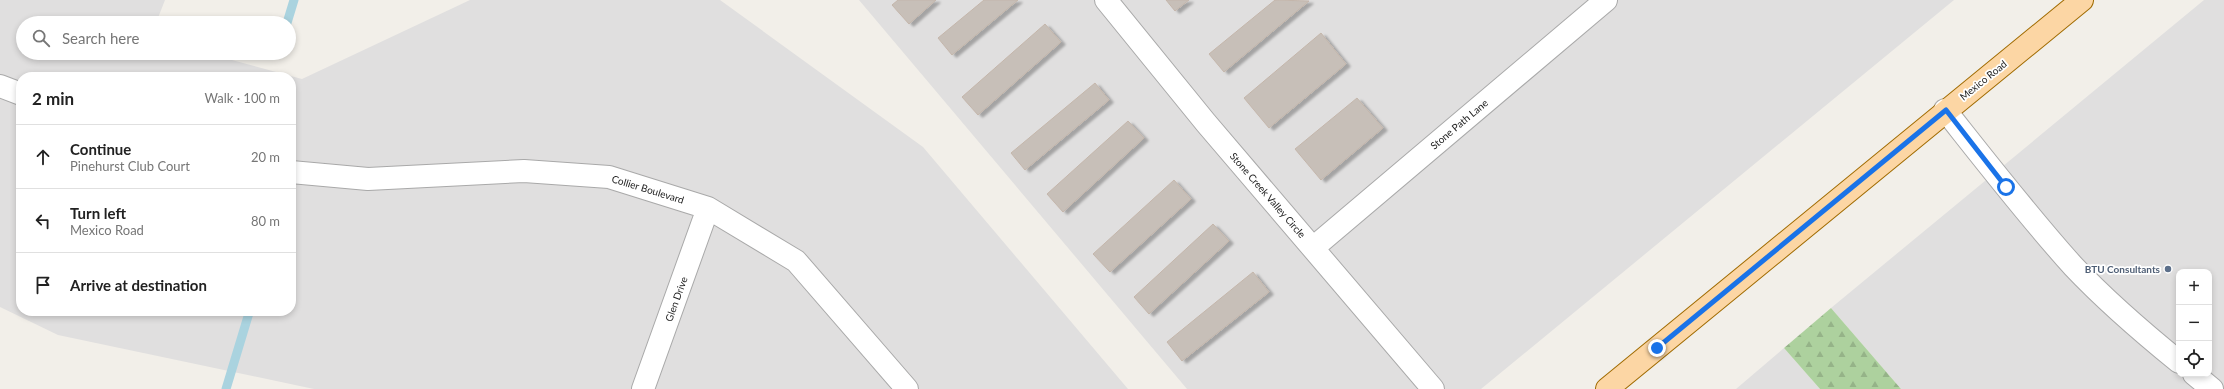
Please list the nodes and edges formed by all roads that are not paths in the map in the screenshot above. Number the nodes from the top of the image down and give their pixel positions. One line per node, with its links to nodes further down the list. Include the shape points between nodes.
1 (1106, 0): 9 (street, Stone Creek Valley Circle, via 1206,123)
2 (1606, 0): 9 (street, Stone Path Lane)
3 (2082, 0): 6 (main road, Mexico Road)
4 (0, 86): 5 (street)
5 (16, 92)
6 (1946, 110): 10 (street, via 2006,187 2074,266 2133,325); 15 (main road, Mexico Road)
7 (296, 172): 8 (street, Collier Boulevard, via 368,179 524,171 609,177)
8 (708, 208): 12 (street, Glen Drive); 13 (street, Collier Boulevard, via 796,261)
9 (1313, 248): 14 (street, Stone Creek Valley Circle)
10 (2176, 360)
11 (2198, 377): 16 (street)
12 (644, 389)
13 (907, 389)
14 (1433, 389)
15 (1608, 389)
16 (2212, 389)

